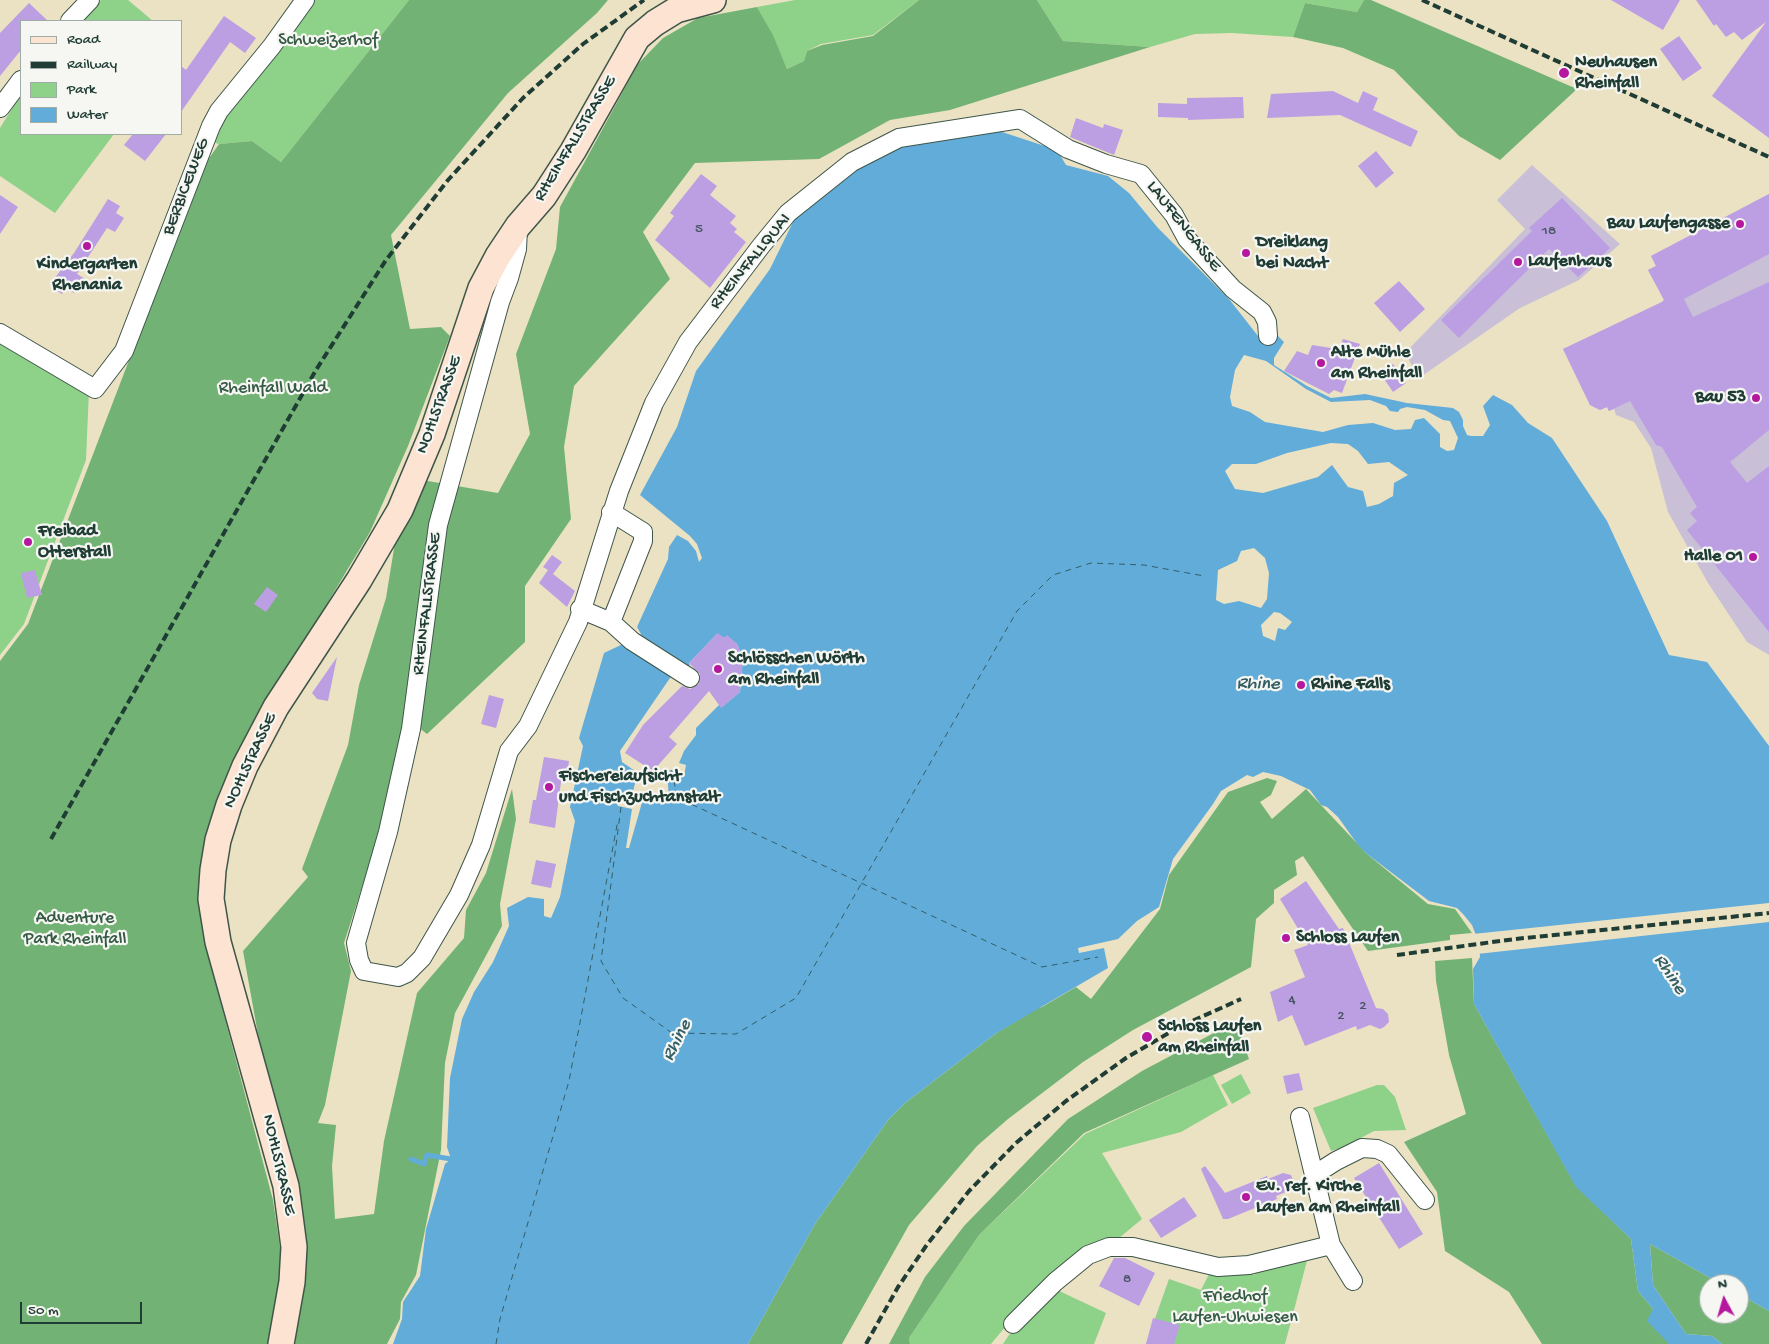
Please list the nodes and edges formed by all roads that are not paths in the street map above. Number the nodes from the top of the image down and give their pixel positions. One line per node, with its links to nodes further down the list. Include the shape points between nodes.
1 (90, 0): 4 (street)
2 (305, 0): 9 (street, BERBICEWEG, via 219,111 124,351 95,389)
3 (713, 0): 8 (street, RHEINFALLSTRASSE, via 676,10 637,38 573,151 544,196)
4 (71, 20)
5 (20, 81): 6 (street)
6 (0, 108)
7 (1020, 119): 10 (street, LAUFENGASSE, via 1068,149 1141,174 1174,215 1187,239 1233,289 1262,312); 11 (street, RHEINFALLQUAI, via 898,138 852,162 788,213 688,342 654,403)
8 (518, 226): 15 (street, RHEINFALLSTRASSE, via 517,249 438,525 411,729 388,832 356,943 364,971 398,977 422,958 469,873 509,751); 22 (street, NOHLSTRASSE, via 481,288 432,434 400,510 258,738 229,805 218,840 211,898 213,919 286,1186 292,1226 292,1282)
9 (0, 334)
10 (1268, 336)
11 (612, 512): 12 (street, RHEINFALLQUAI); 13 (street, via 643,532 644,536)
12 (580, 609): 13 (street); 15 (street, RHEINFALLQUAI, via 578,622)
13 (611, 622): 14 (street, via 632,641)
14 (690, 678)
15 (528, 726)
16 (1300, 1117): 17 (street)
17 (1314, 1176): 18 (street, via 1362,1148 1377,1149 1388,1154); 19 (street)
18 (1425, 1200)
19 (1331, 1245): 20 (street); 21 (street, via 1258,1263 1218,1268 1133,1247 1109,1247 1088,1255)
20 (1353, 1281)
21 (1013, 1324)
22 (282, 1344)

